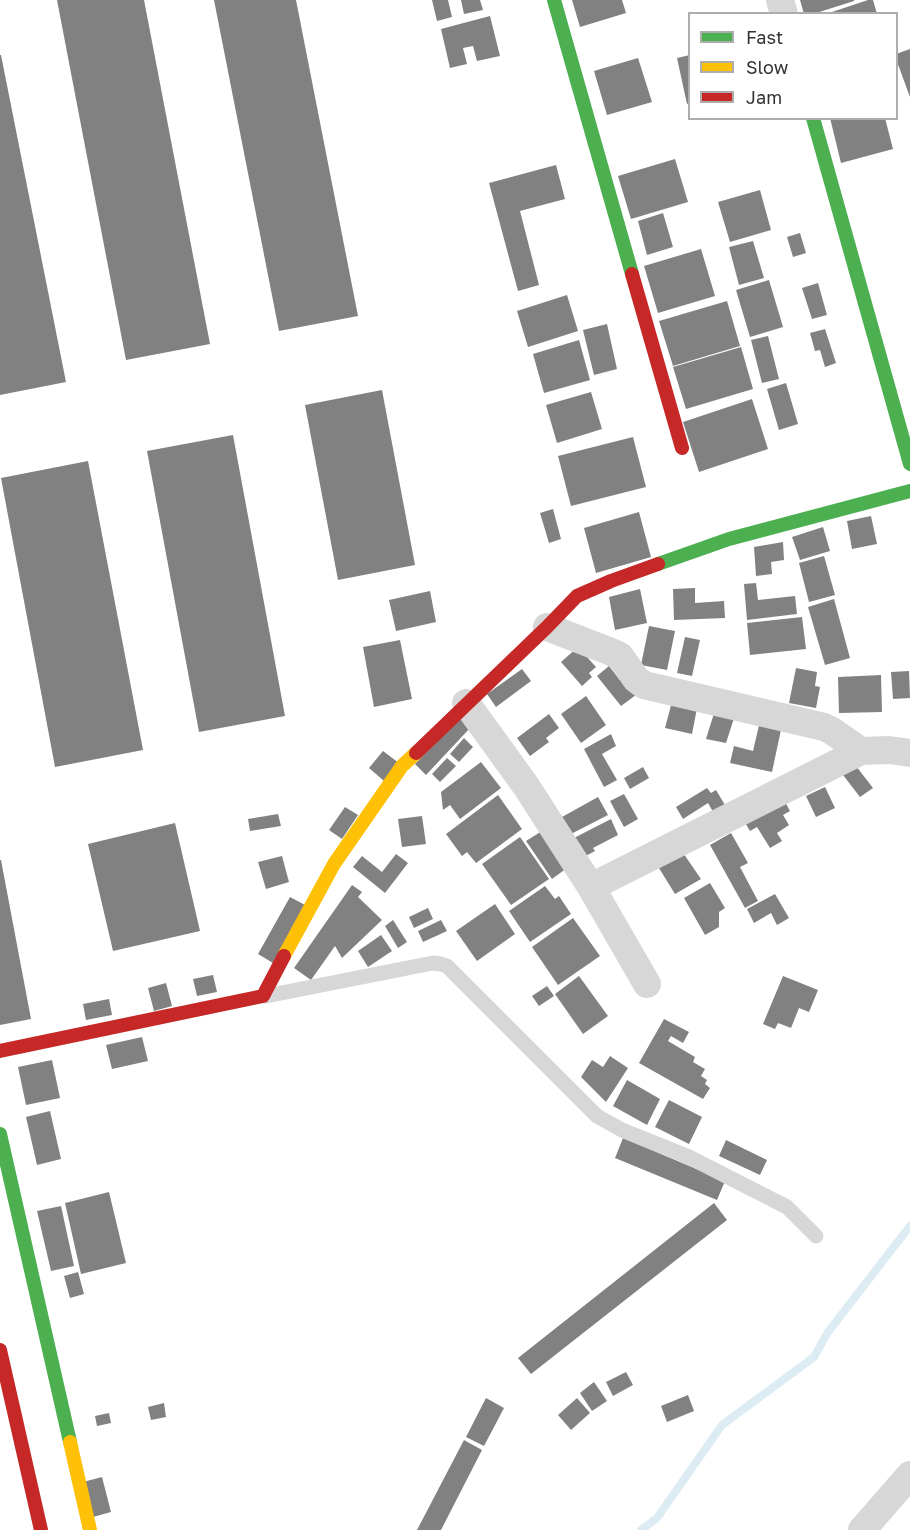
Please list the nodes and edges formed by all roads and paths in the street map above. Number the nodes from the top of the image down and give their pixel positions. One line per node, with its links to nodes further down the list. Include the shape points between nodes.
1 (554, 0): 3 (main road)
2 (814, 120): 4 (main road)
3 (682, 448)
4 (910, 464)
5 (910, 491): 6 (main road, via 729,539 612,581 578,596)
6 (547, 627): 7 (main road); 8 (street, via 620,656 644,685 824,727)
7 (466, 702): 10 (street); 12 (main road, via 402,766 334,864)
8 (861, 751): 9 (street); 10 (street)
9 (910, 753)
10 (591, 887): 11 (street)
11 (647, 984)
12 (263, 996): 13 (main road); 15 (lane, via 441,963 597,1116 787,1207)
13 (0, 1050)
14 (0, 1134): 19 (main road)
15 (816, 1236)
16 (0, 1350): 18 (main road)
17 (910, 1474): 20 (street)
18 (41, 1530)
19 (90, 1530)
20 (862, 1530)

